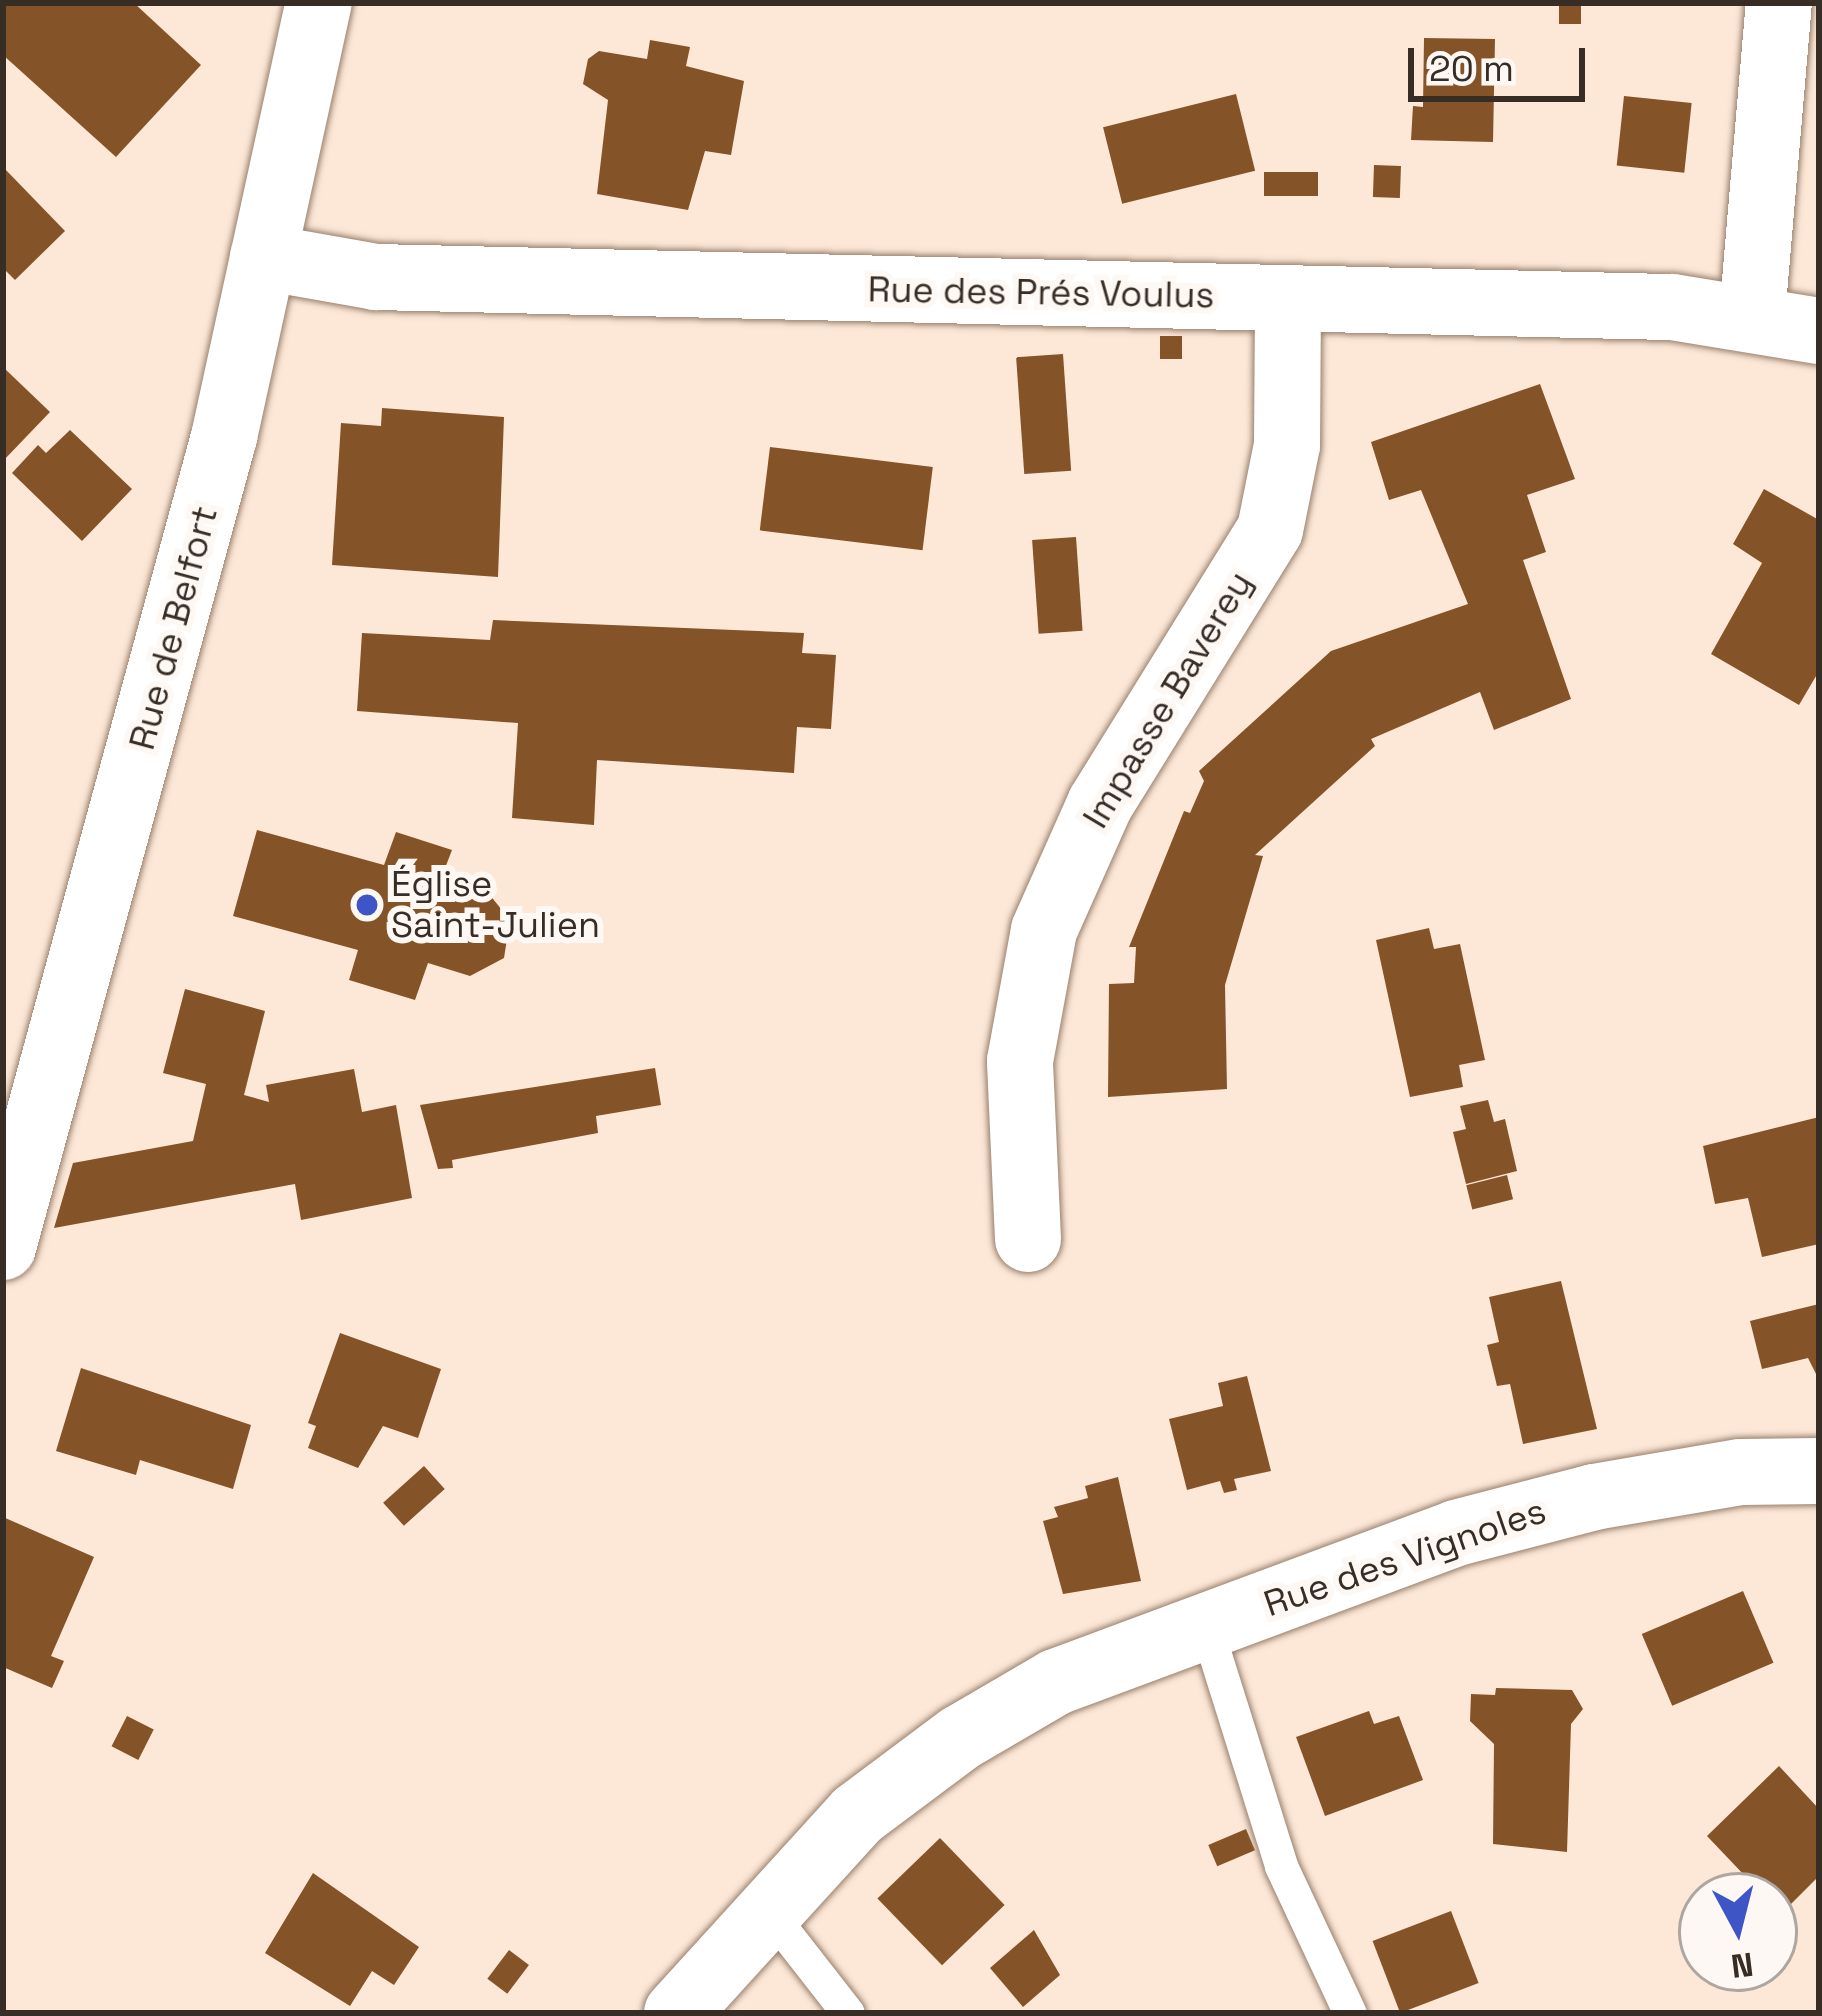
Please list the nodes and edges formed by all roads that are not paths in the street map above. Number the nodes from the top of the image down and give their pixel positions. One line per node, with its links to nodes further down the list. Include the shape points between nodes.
1 (319, 3): 3 (street, Rue de Belfort)
2 (1779, 3): 5 (street)
3 (263, 257): 4 (street, Rue des Prés Voulus, via 376,277); 7 (street, Rue de Belfort, via 112,866)
4 (1288, 299): 5 (street, Rue des Prés Voulus, via 1672,307); 8 (street, Impasse Baverey, via 1287,445 1270,530 1100,804 1044,930 1020,1061)
5 (1752, 316): 6 (street, Rue des Prés Voulus)
6 (1819, 332)
7 (14, 1163): 9 (street, Rue de Belfort)
8 (1028, 1239)
9 (3, 1247)
10 (1819, 1472): 11 (street, Rue des Vignoles, via 1741,1472 1594,1497 1456,1534)
11 (1206, 1626): 12 (street, Rue des Vignoles, via 1056,1682 960,1738 857,1816); 15 (lane, via 1281,1866)
12 (769, 1912): 13 (street, Rue des Vignoles); 14 (lane)
13 (677, 2013)
14 (848, 2013)
15 (1350, 2013)

